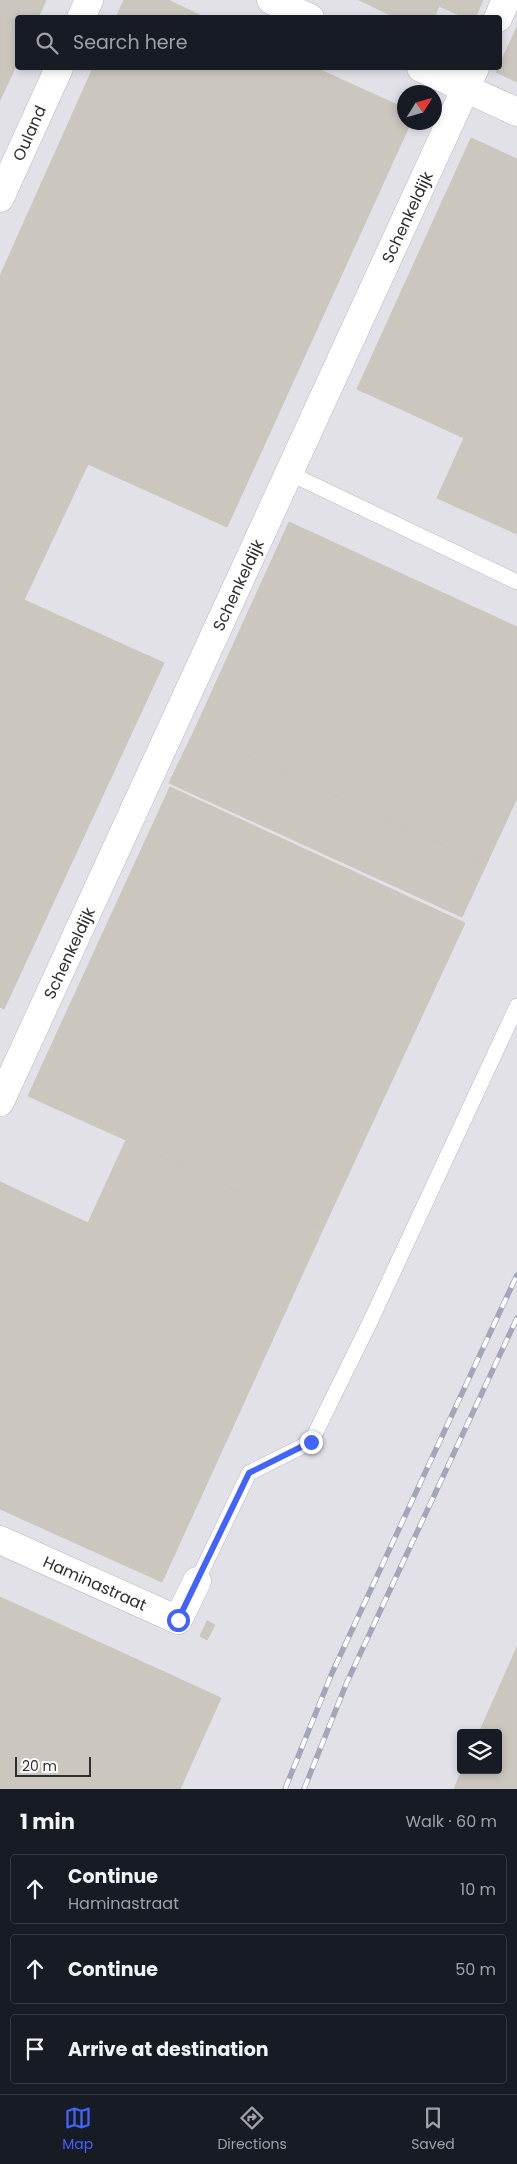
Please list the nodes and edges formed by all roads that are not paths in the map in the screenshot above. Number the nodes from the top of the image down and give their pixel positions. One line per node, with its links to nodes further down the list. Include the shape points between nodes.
1 (89, 0): 4 (street)
2 (271, 0): 5 (street)
3 (506, 0): 6 (street)
4 (82, 15)
5 (304, 15)
6 (499, 15)
7 (58, 70): 11 (street, Ouland)
8 (431, 70): 9 (street)
9 (471, 78): 10 (street); 12 (street, Schenkeldijk)
10 (517, 112)
11 (0, 198)
12 (289, 473): 13 (lane); 15 (street, Schenkeldijk)
13 (517, 582)
14 (517, 1006): 17 (lane, via 311,1442 249,1473)
15 (0, 1102)
16 (0, 1540): 17 (street, Haminastraat, via 178,1620)
17 (197, 1581)

